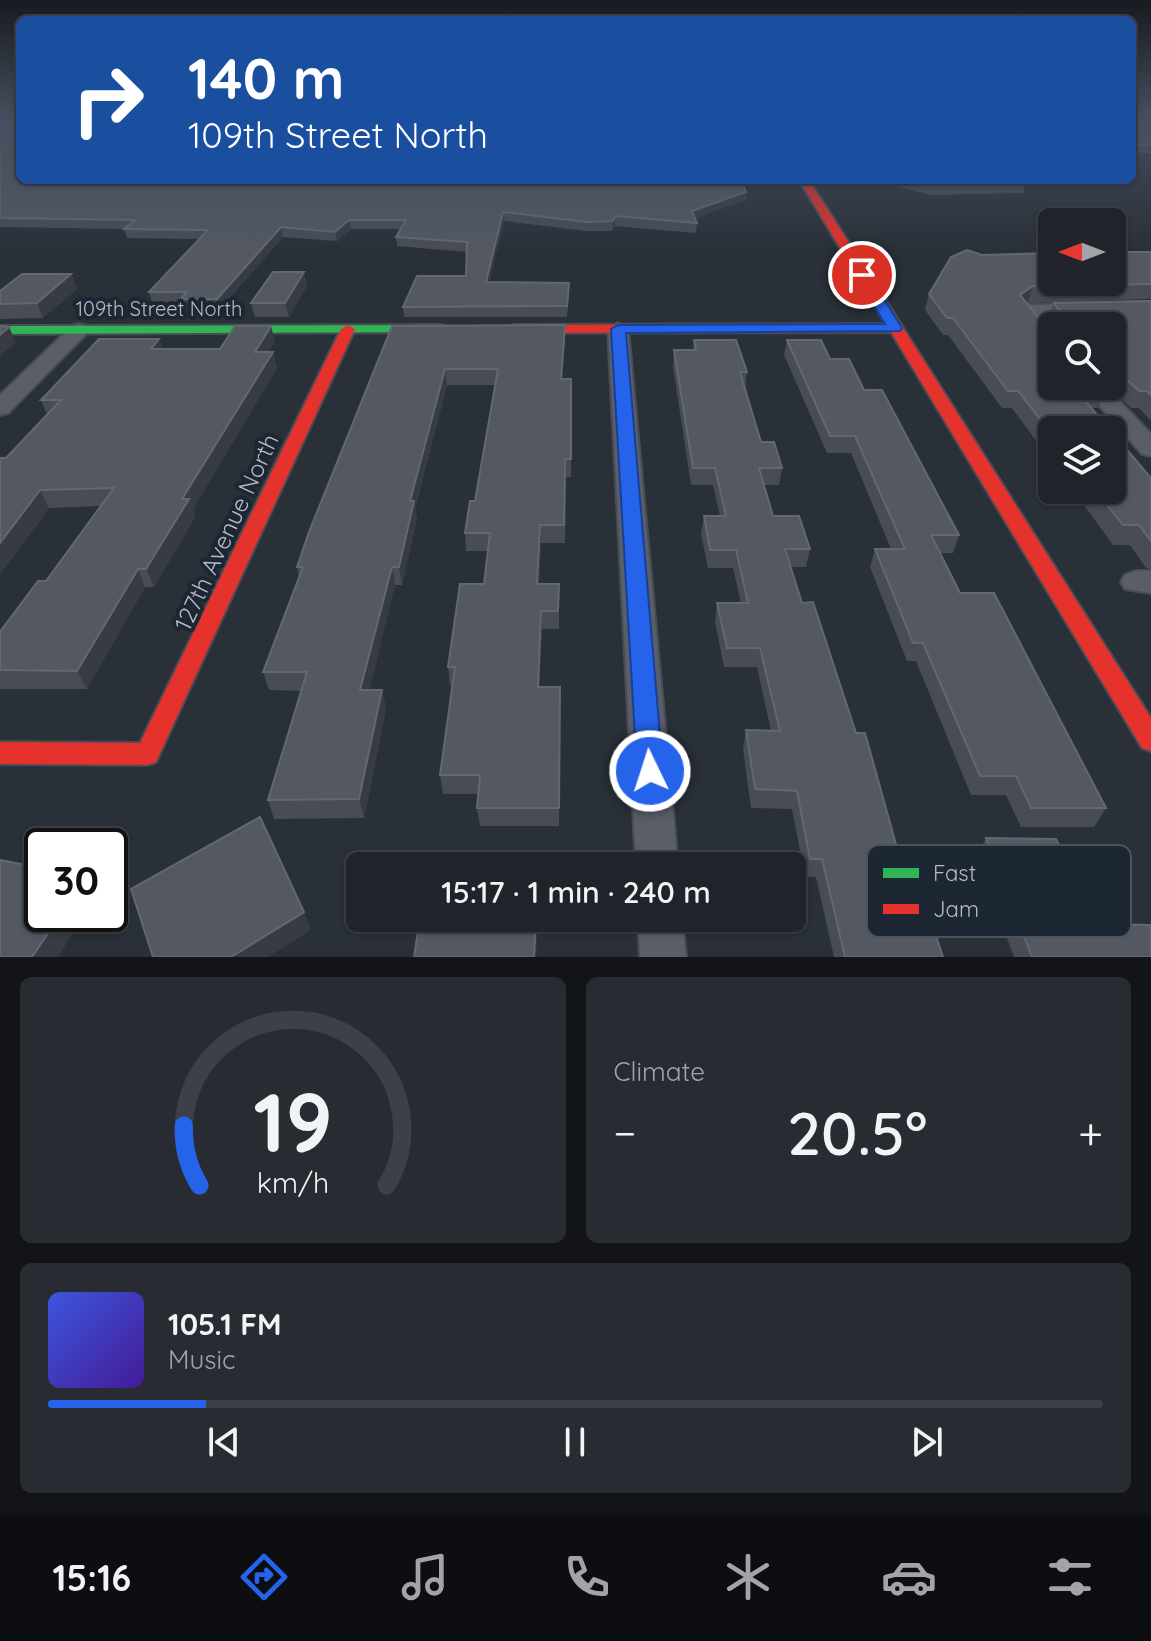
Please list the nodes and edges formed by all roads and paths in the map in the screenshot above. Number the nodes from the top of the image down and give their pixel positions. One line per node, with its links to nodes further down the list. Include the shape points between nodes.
1 (806, 184): 4 (street)
2 (1151, 308): 3 (street, via 1028,311)
3 (1038, 324)
4 (895, 328): 8 (street); 14 (street)
5 (348, 329): 6 (street, 109th Street North); 10 (street, 109th Street North); 15 (street, 127th Avenue North, via 147,754)
6 (459, 329)
7 (491, 329): 8 (street)
8 (618, 329): 16 (street)
9 (0, 330): 10 (street, 109th Street North)
10 (79, 330): 12 (street)
11 (1106, 400): 13 (street)
12 (0, 408)
13 (1151, 449)
14 (1151, 740)
15 (0, 753)
16 (656, 852)
17 (661, 932): 18 (street)
18 (663, 957)

